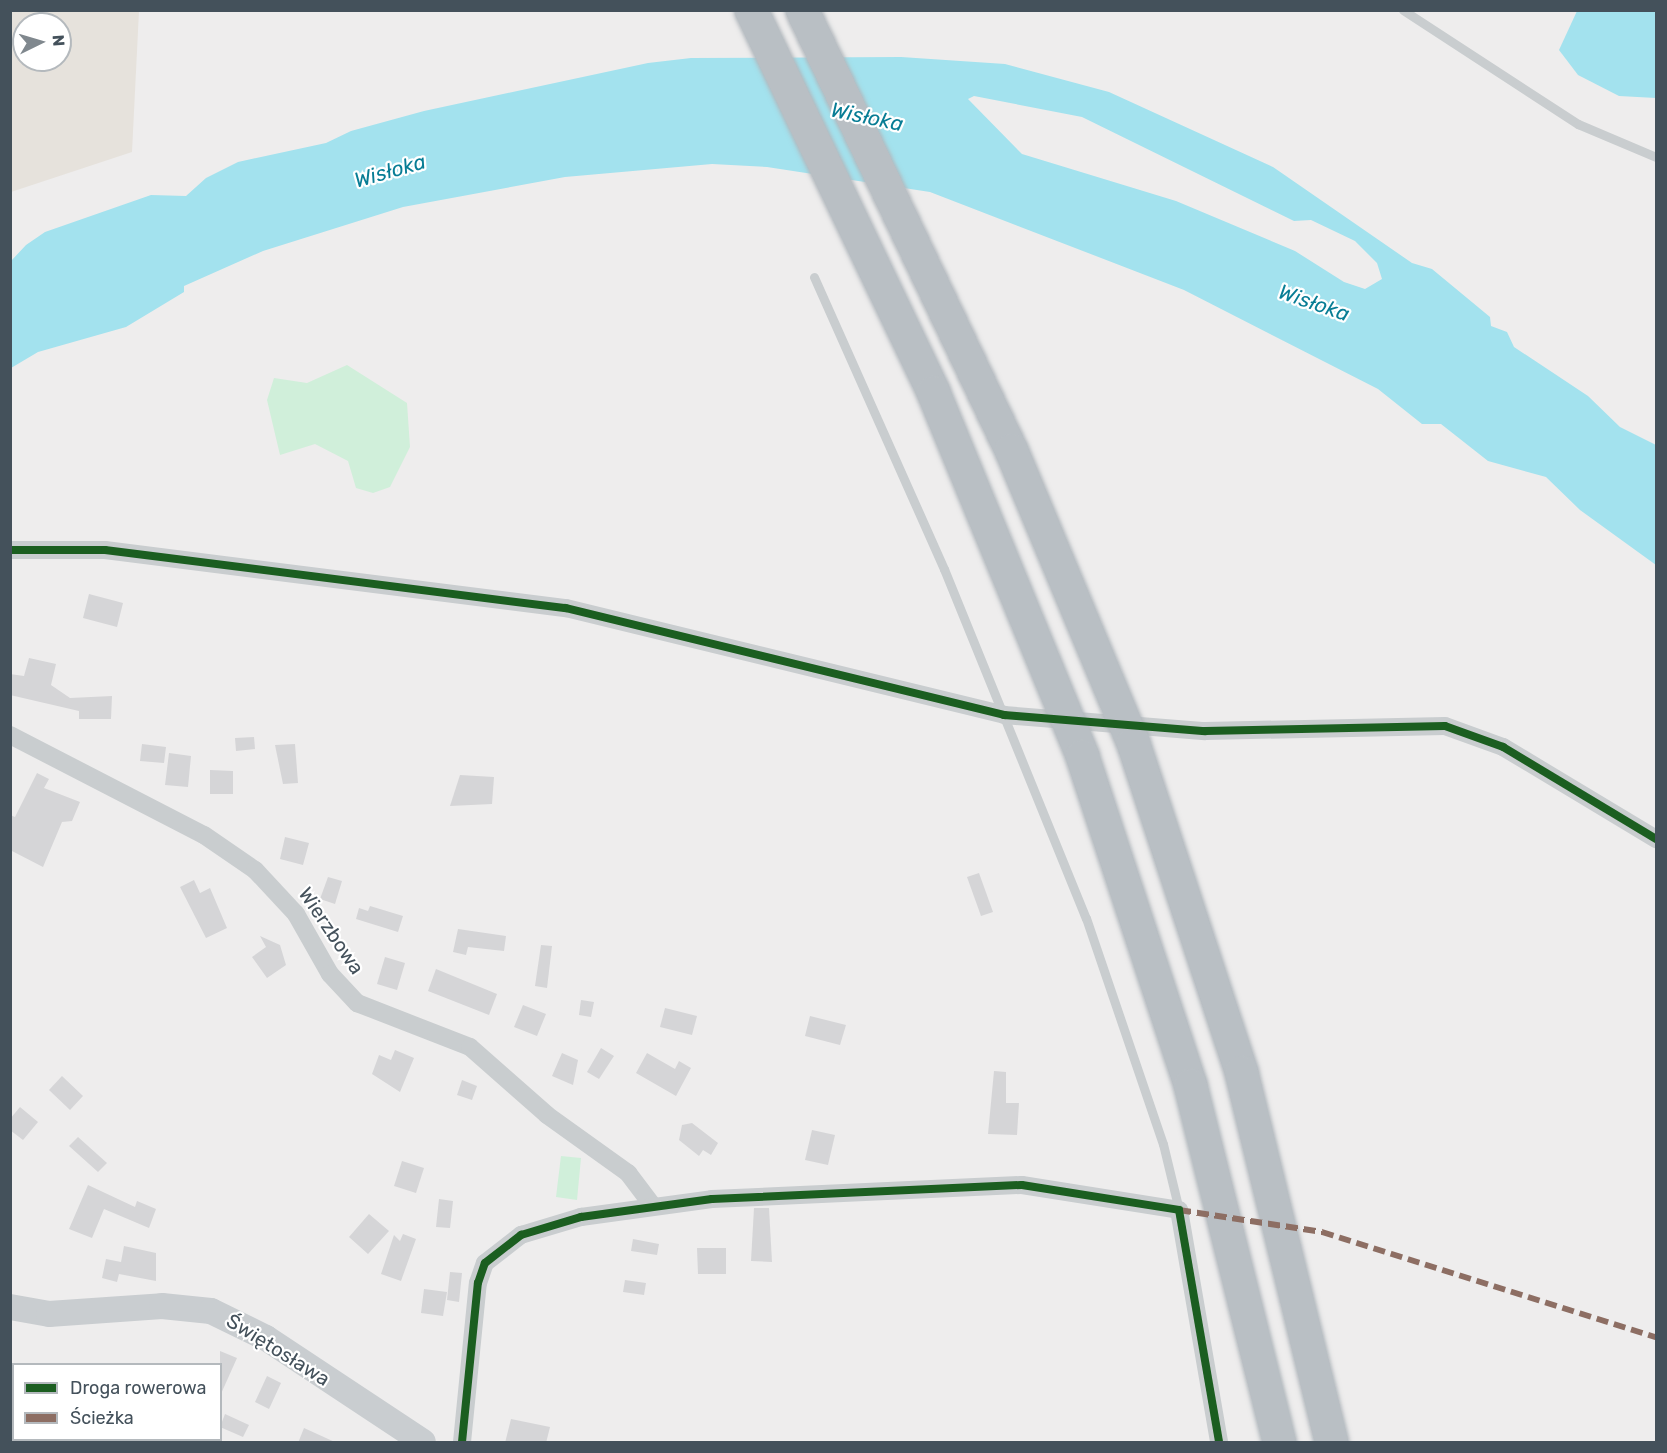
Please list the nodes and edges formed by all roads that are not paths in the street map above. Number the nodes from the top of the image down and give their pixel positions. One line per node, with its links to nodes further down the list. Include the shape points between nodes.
1 (751, 10): 16 (highway, bridge, via 963,461 1090,777 1190,1085)
2 (802, 10): 17 (highway, bridge, via 1011,450 1133,743 1238,1061 1288,1246)
3 (1402, 10): 4 (lane, via 1578,124)
4 (1656, 157)
5 (814, 278): 7 (lane)
6 (10, 550): 7 (street, via 117,552 566,608)
7 (1004, 715): 9 (street, via 1204,731 1445,726 1503,747); 11 (lane, via 1086,918 1163,1144)
8 (10, 735): 10 (street, Wierzbowa, via 221,847 284,898 330,974 357,1002 470,1047 547,1115 628,1173)
9 (1656, 839)
10 (653, 1206): 11 (street, via 1022,1185); 14 (street, via 539,1228 484,1263 471,1321)
11 (1179, 1210): 15 (street)
12 (10, 1307): 13 (street, Świętosława, via 49,1314 162,1306 211,1311 266,1338)
13 (423, 1443)
14 (462, 1443)
15 (1219, 1443)
16 (1279, 1443)
17 (1331, 1443)

